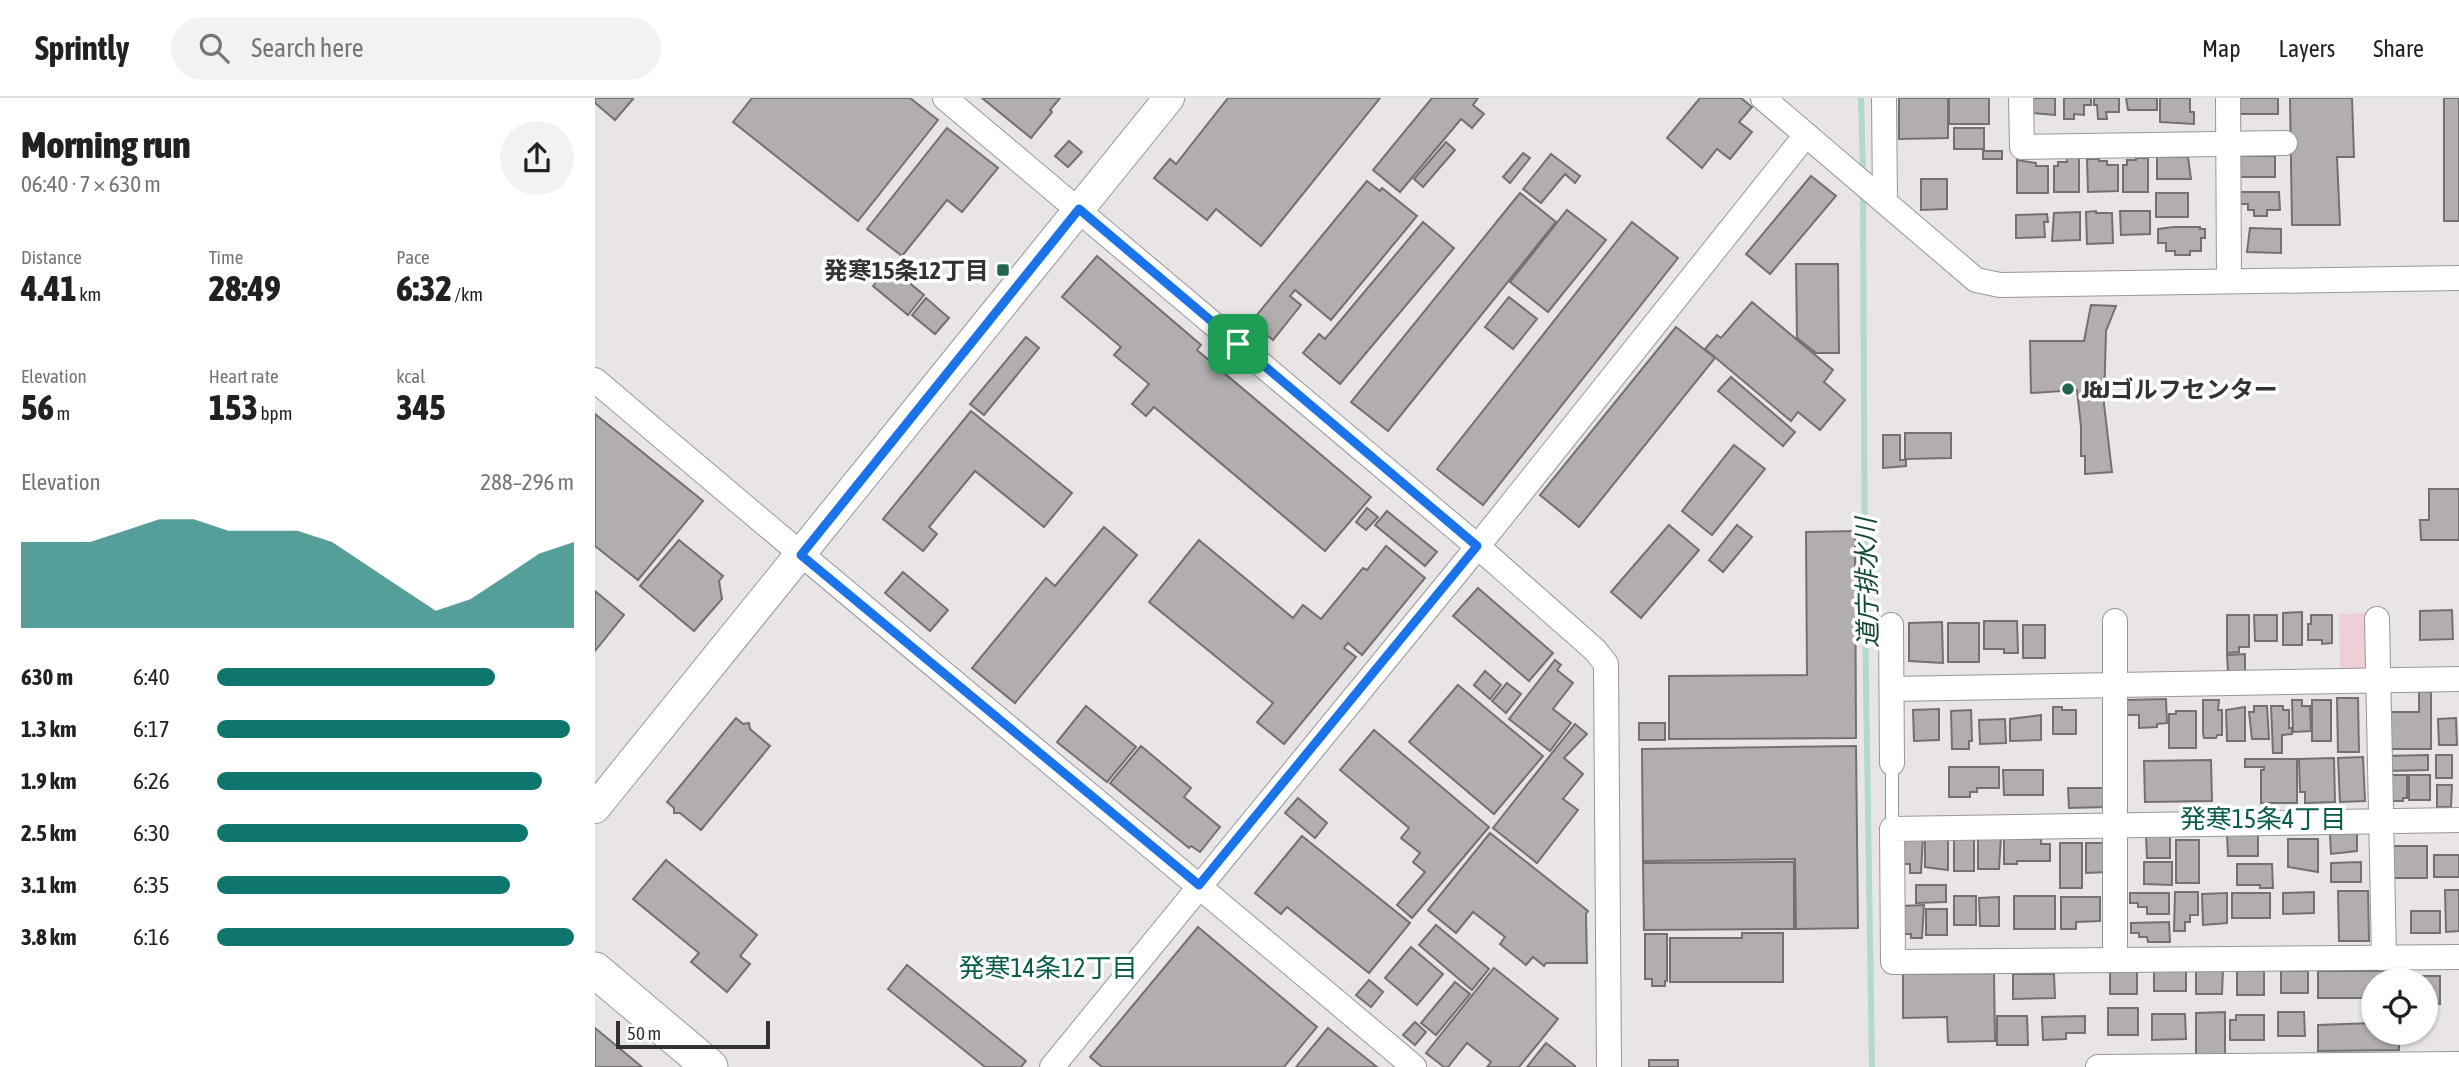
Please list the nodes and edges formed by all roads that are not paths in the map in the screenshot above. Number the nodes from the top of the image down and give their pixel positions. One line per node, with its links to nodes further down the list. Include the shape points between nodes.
1 (945, 98): 11 (street)
2 (1169, 98): 11 (street)
3 (1763, 98): 7 (street)
4 (1884, 98): 10 (street)
5 (2021, 98): 9 (street, via 2022,146)
6 (2228, 98): 9 (street)
7 (1806, 135): 10 (street); 15 (street)
8 (2285, 143): 9 (street)
9 (2228, 144): 13 (street)
10 (1880, 197): 13 (street, via 1976,280 2000,285)
11 (1079, 209): 15 (street); 16 (street)
12 (2459, 278): 13 (street)
13 (2229, 280)
14 (595, 380): 16 (street)
15 (1477, 546): 30 (street); 39 (street, via 1606,664)
16 (801, 555): 25 (street); 30 (street)
17 (2377, 619): 21 (street)
18 (2115, 621): 22 (street)
19 (1891, 625): 23 (street)
20 (2459, 679): 21 (street)
21 (2378, 681): 22 (street); 26 (street)
22 (2115, 685): 23 (street); 28 (street)
23 (1892, 689): 24 (street)
24 (1892, 763): 29 (lane)
25 (595, 808)
26 (2381, 820): 27 (street); 28 (street); 32 (street)
27 (2459, 820)
28 (2115, 825): 29 (street); 33 (street)
29 (1892, 829): 33 (street, via 1893,962)
30 (1199, 885): 37 (street); 38 (street)
31 (2459, 957): 32 (street)
32 (2384, 958): 33 (street)
33 (2115, 960)
34 (595, 970): 36 (main road)
35 (2459, 1064): 41 (street)
36 (710, 1067)
37 (1052, 1067)
38 (1414, 1067)
39 (1609, 1067)
40 (2098, 1067): 41 (street)
41 (2162, 1067)

